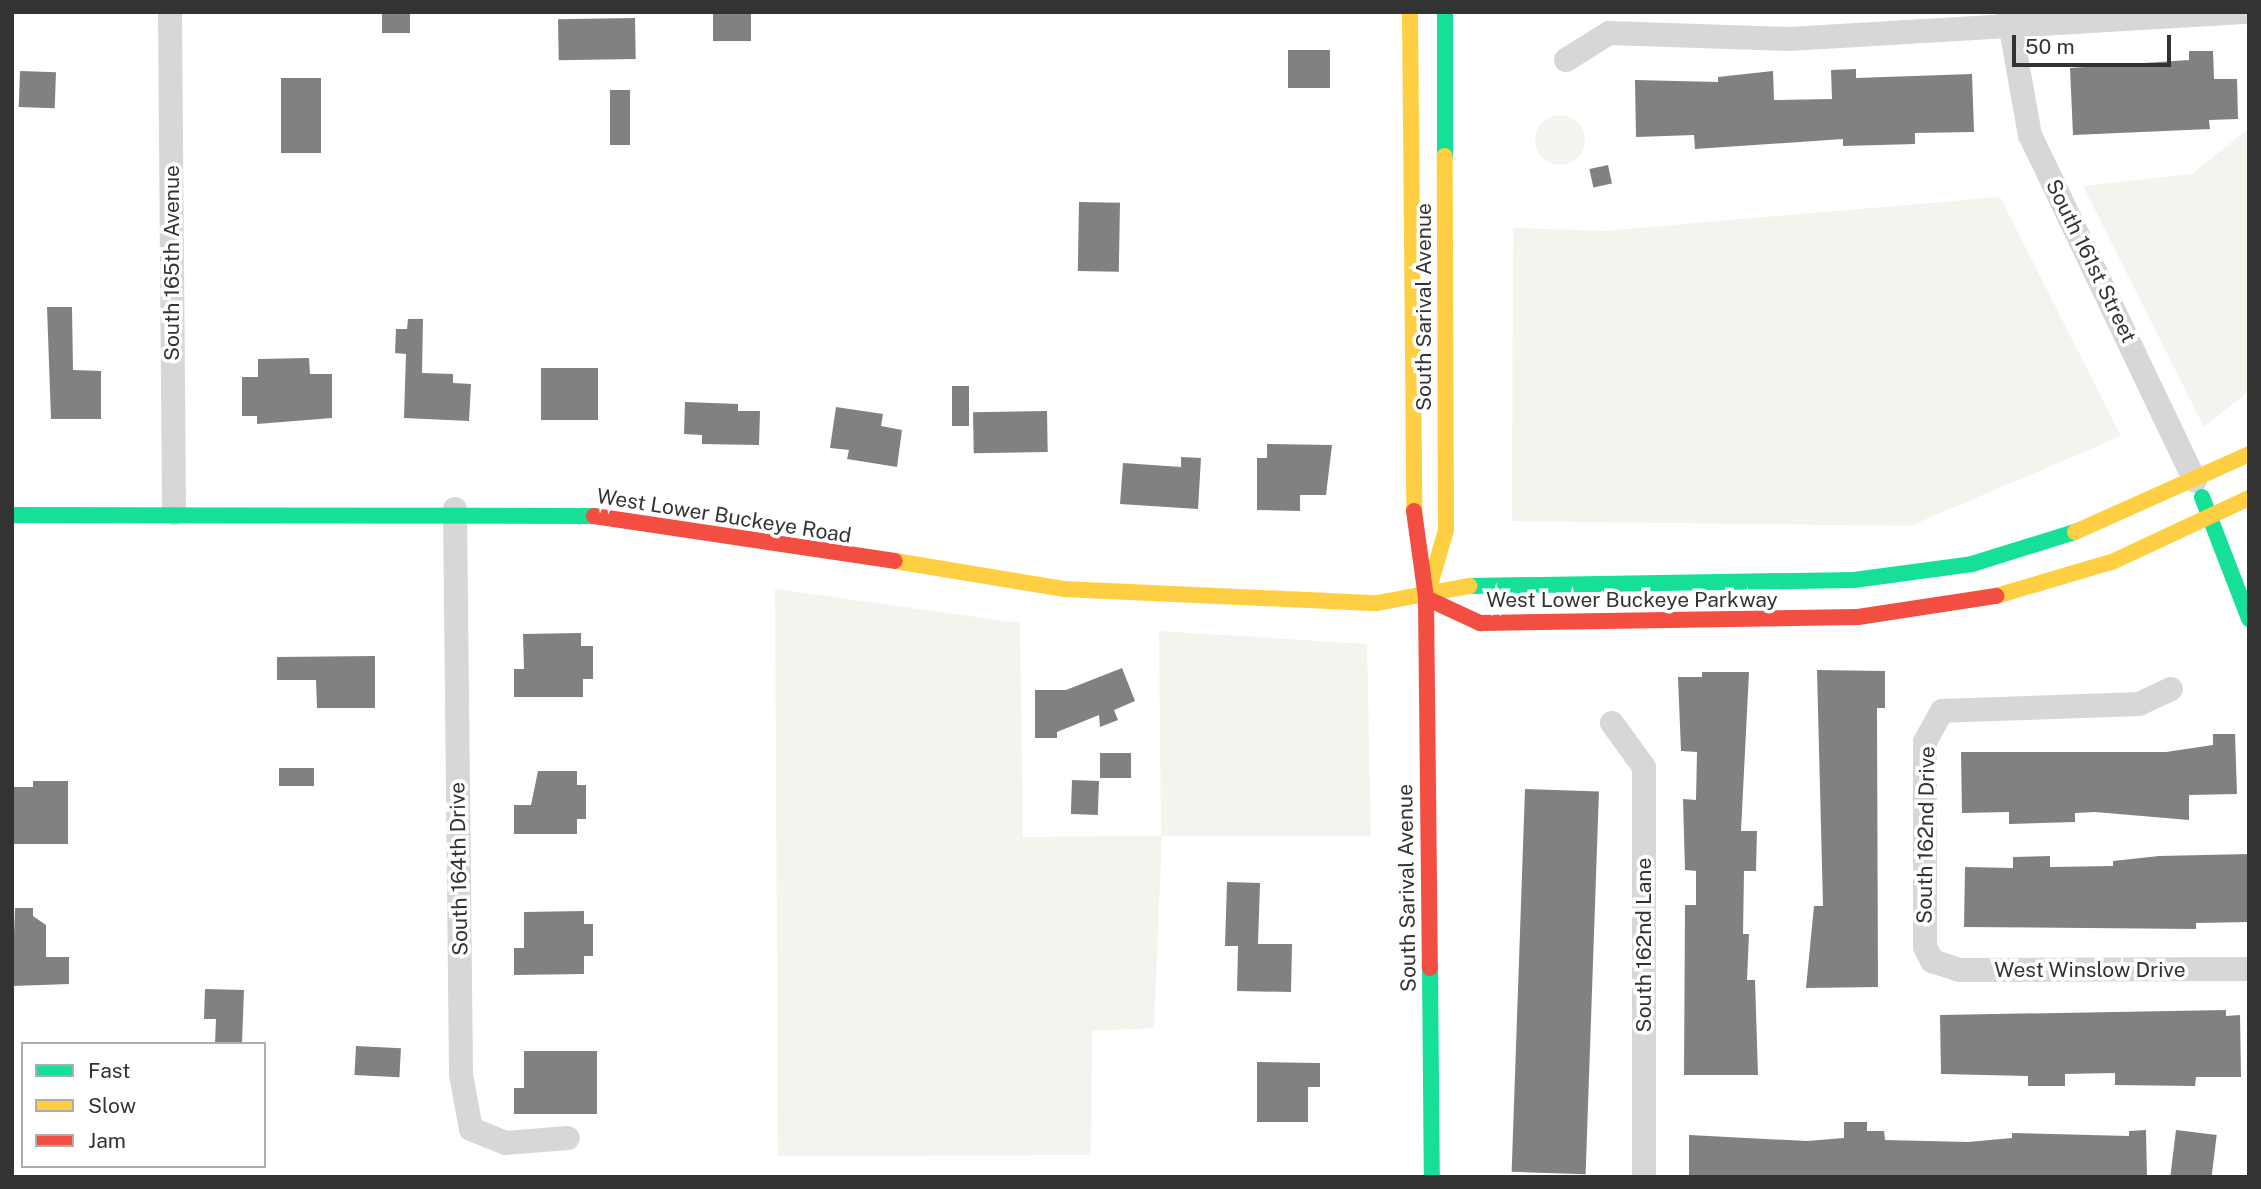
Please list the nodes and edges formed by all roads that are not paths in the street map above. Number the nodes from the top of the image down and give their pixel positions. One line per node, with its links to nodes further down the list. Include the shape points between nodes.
1 (170, 12): 11 (street, South 165th Avenue)
2 (1410, 12): 14 (main road, South Sarival Avenue, via 1414,531)
3 (1445, 12): 14 (main road, South Sarival Avenue, via 1447,530)
4 (2243, 12): 5 (street)
5 (2009, 18): 6 (street, via 1789,39 1609,33); 8 (street, South 161st Street, via 2030,135)
6 (1566, 60)
7 (2249, 454): 8 (main road, West Lower Buckeye Parkway)
8 (2200, 491): 13 (main road); 14 (main road, West Lower Buckeye Parkway, via 1972,564 1841,580 1474,585)
9 (2249, 498): 13 (main road, West Lower Buckeye Parkway)
10 (455, 509): 11 (main road, West Lower Buckeye Road); 14 (main road, West Lower Buckeye Road, via 652,522 1104,593 1303,604); 20 (street, South 164th Drive, via 461,1075 468,1115 471,1129 505,1143)
11 (174, 513): 12 (main road, West Lower Buckeye Road)
12 (12, 515)
13 (2210, 517): 14 (main road, West Lower Buckeye Parkway, via 2114,561 1998,596 1858,618 1480,623); 15 (main road)
14 (1426, 598): 21 (main road, South Sarival Avenue)
15 (2249, 618)
16 (2171, 689): 18 (street, South 162nd Drive, via 2139,704 1942,712 1925,742 1925,947)
17 (1612, 723): 22 (street, South 162nd Lane, via 1644,767)
18 (1932, 961): 19 (street, West Winslow Drive, via 1959,970)
19 (2249, 969)
20 (568, 1138)
21 (1432, 1177)
22 (1644, 1177)

